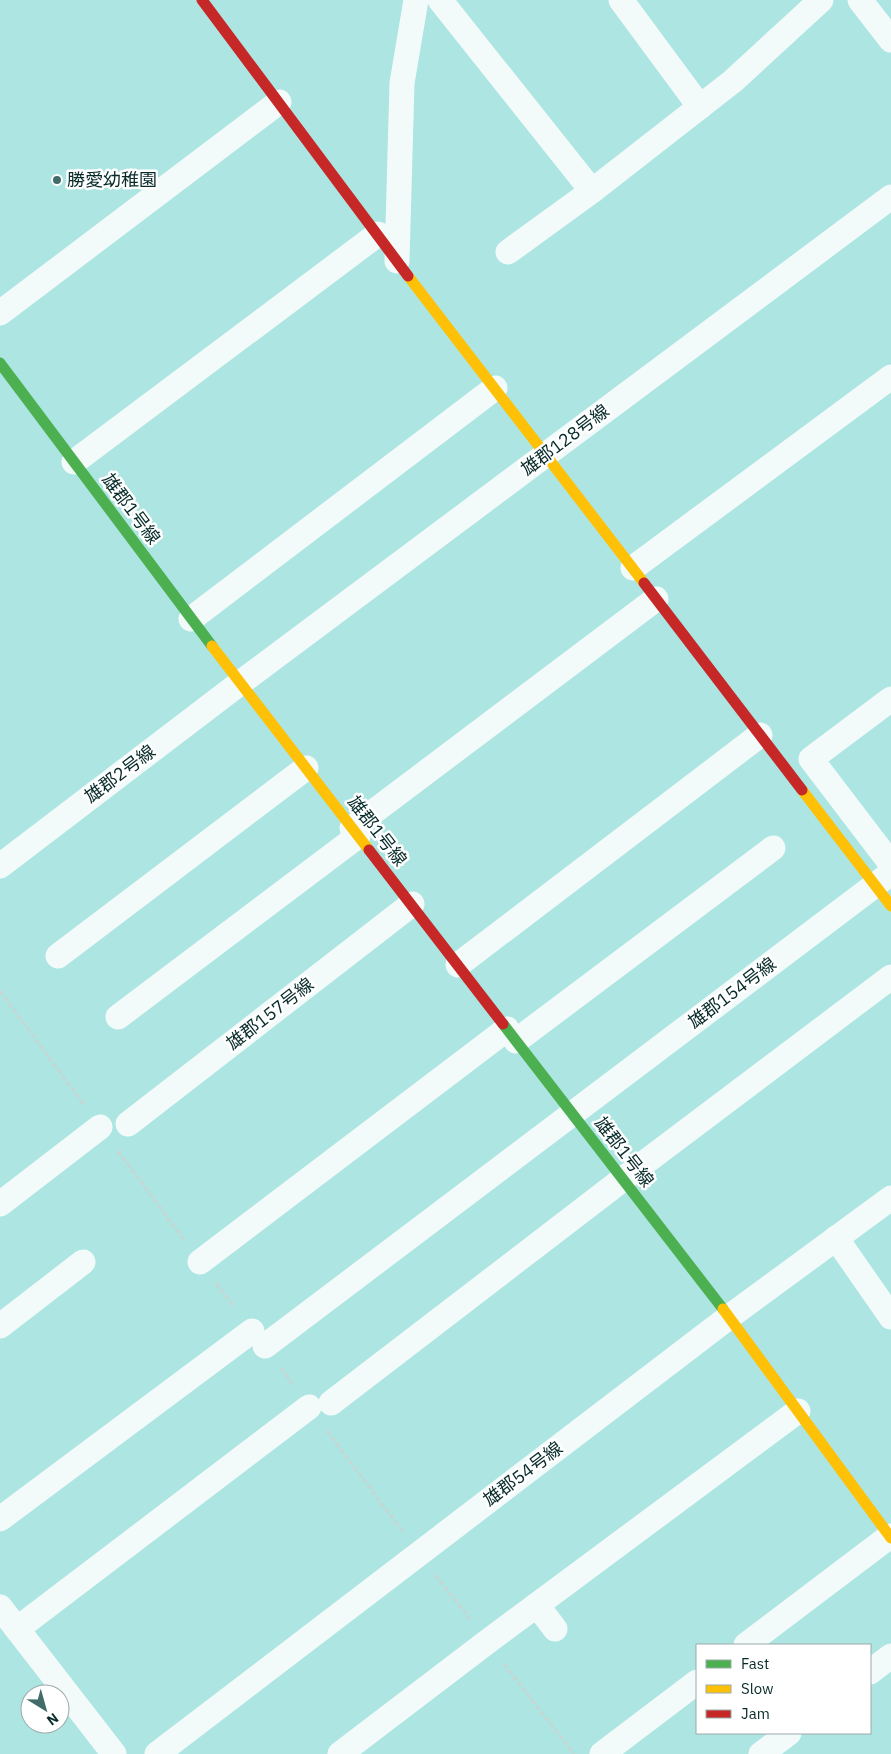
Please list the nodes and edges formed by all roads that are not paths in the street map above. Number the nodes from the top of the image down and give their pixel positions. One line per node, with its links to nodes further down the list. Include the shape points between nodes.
1 (202, 0): 8 (street)
2 (416, 0): 14 (street, via 402,83)
3 (440, 0): 10 (street)
4 (621, 0): 9 (street)
5 (821, 0): 9 (street)
6 (860, 0): 7 (street)
7 (891, 40)
8 (279, 102): 12 (street); 15 (street)
9 (700, 107): 10 (street)
10 (592, 190): 13 (street)
11 (891, 197): 19 (street, 雄郡128号線)
12 (378, 234): 14 (street); 20 (street)
13 (508, 252)
14 (397, 261): 18 (street)
15 (0, 313)
16 (0, 363): 20 (street, 雄郡1号線)
17 (891, 377): 21 (street)
18 (495, 388): 19 (street); 23 (street)
19 (545, 454): 21 (street); 24 (street, 雄郡128号線)
20 (74, 462): 23 (street, 雄郡1号線)
21 (632, 568): 22 (street)
22 (656, 598): 26 (street); 28 (street)
23 (192, 619): 24 (street, 雄郡1号線)
24 (240, 683): 27 (street, 雄郡1号線); 31 (street, 雄郡2号線)
25 (891, 699): 30 (street, via 811,759)
26 (760, 735): 32 (street); 36 (street)
27 (306, 768): 28 (street, 雄郡1号線); 35 (street)
28 (355, 832): 33 (street, 雄郡1号線); 38 (street)
29 (773, 848): 39 (street)
30 (891, 864)
31 (0, 866)
32 (883, 879): 34 (street); 40 (street, 雄郡154号線)
33 (412, 904): 36 (street, 雄郡1号線); 41 (street, 雄郡157号線)
34 (891, 906)
35 (58, 956)
36 (458, 965): 39 (street, 雄郡1号線)
37 (891, 977): 43 (street)
38 (118, 1017)
39 (512, 1035): 40 (street, 雄郡1号線); 48 (street)
40 (572, 1113): 43 (street, 雄郡1号線); 53 (street, 雄郡154号線)
41 (128, 1124)
42 (100, 1127): 45 (street)
43 (623, 1179): 49 (street, 雄郡1号線); 57 (street)
44 (891, 1198): 46 (street, 雄郡54号線)
45 (0, 1204)
46 (836, 1238): 49 (street, 雄郡54号線); 50 (street)
47 (83, 1262): 51 (street)
48 (200, 1262)
49 (729, 1317): 52 (street, 雄郡1号線); 65 (street, 雄郡54号線)
50 (891, 1317)
51 (0, 1326)
52 (798, 1411): 54 (street, 雄郡1号線); 55 (street)
53 (0, 1519)
54 (890, 1537): 59 (street)
55 (537, 1605): 58 (street); 66 (street)
56 (0, 1607): 57 (street)
57 (17, 1629): 64 (street)
58 (555, 1629)
59 (747, 1644)
60 (891, 1656): 61 (street)
61 (871, 1671)
62 (696, 1683): 67 (street)
63 (788, 1734): 68 (street)
64 (114, 1754)
65 (157, 1754)
66 (340, 1754)
67 (602, 1754)
68 (761, 1754)

